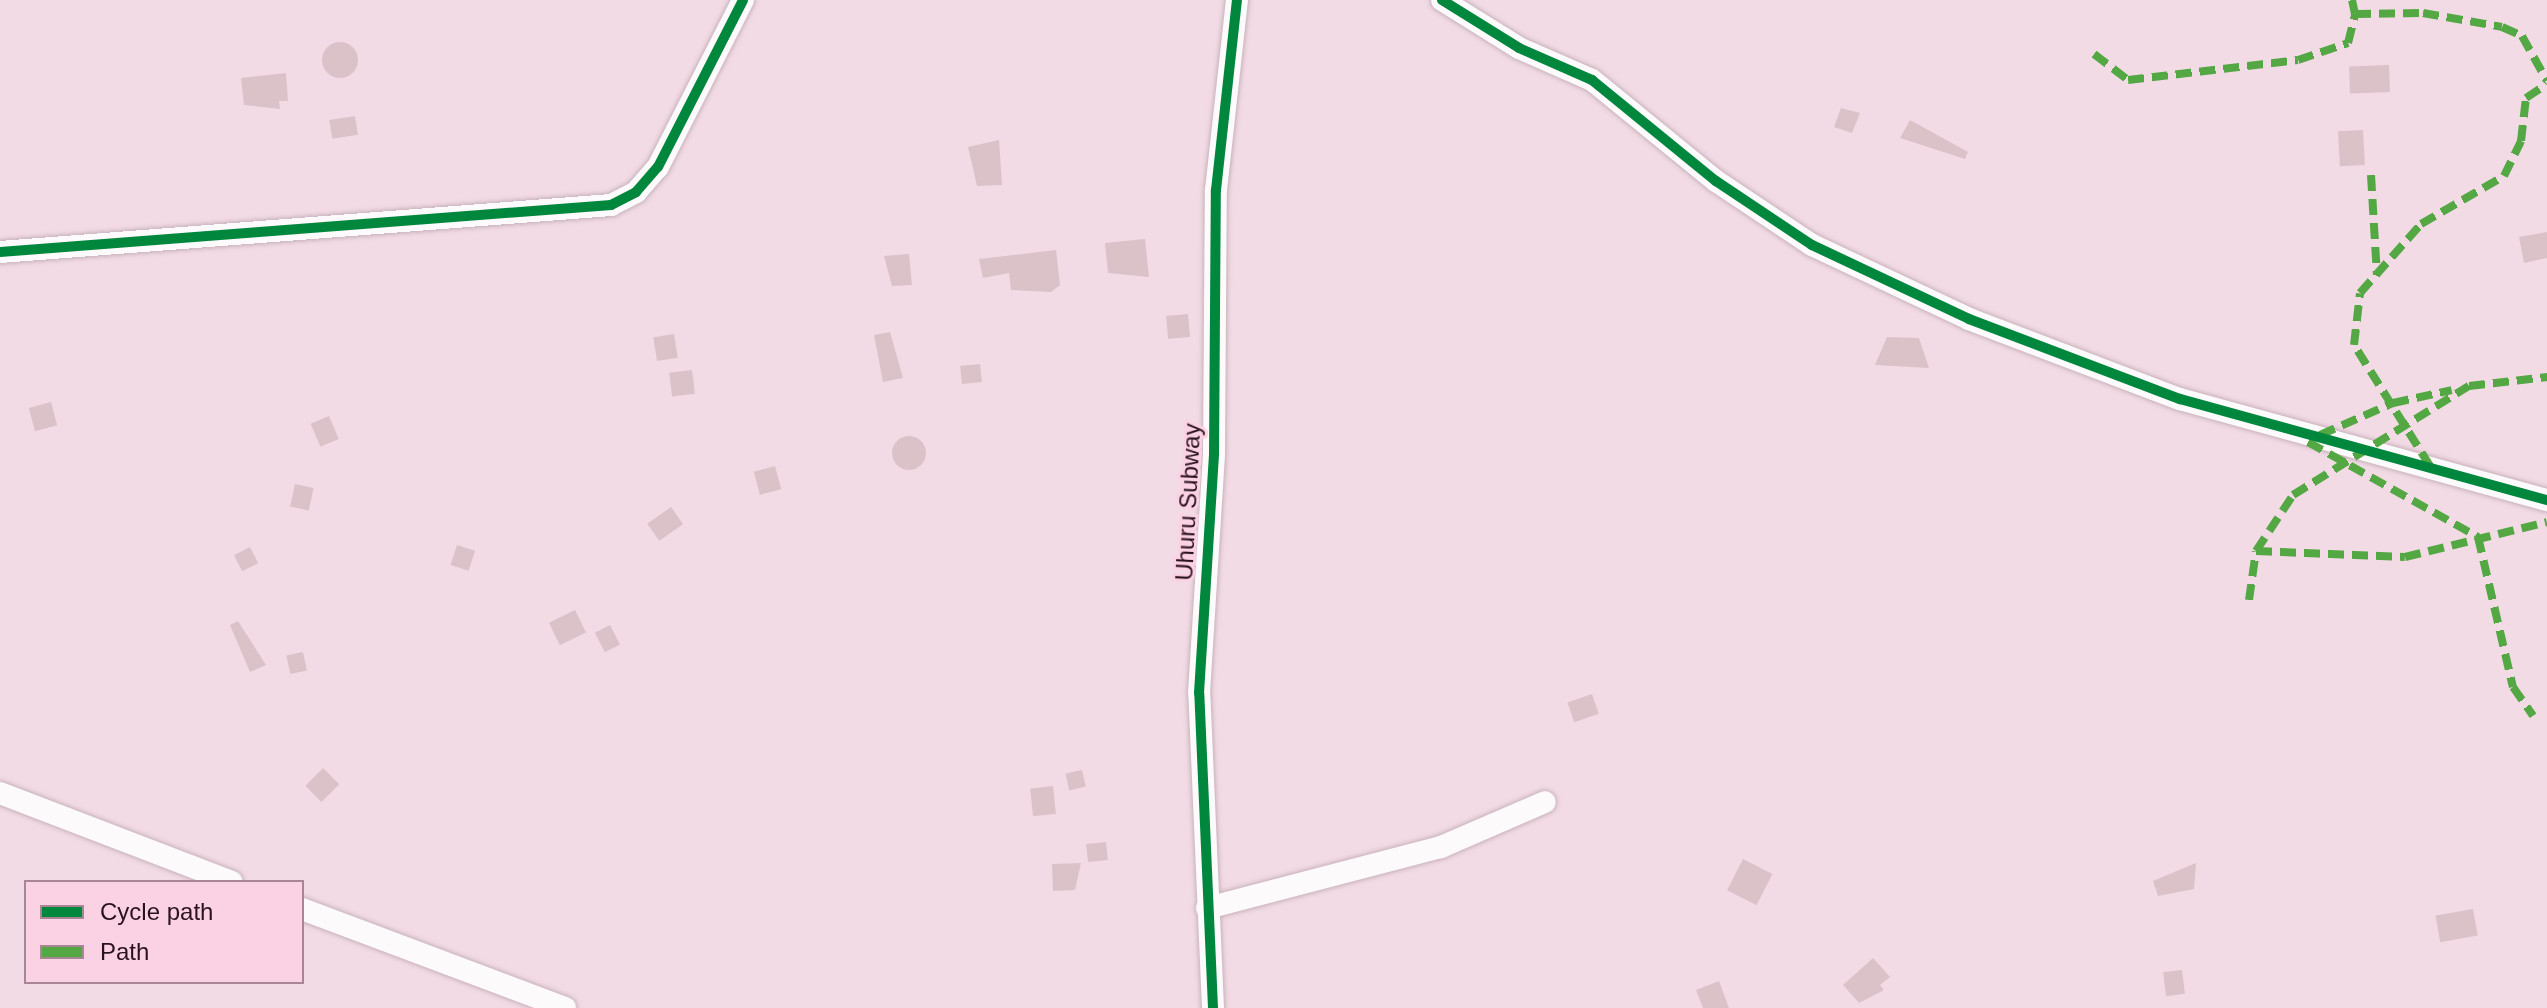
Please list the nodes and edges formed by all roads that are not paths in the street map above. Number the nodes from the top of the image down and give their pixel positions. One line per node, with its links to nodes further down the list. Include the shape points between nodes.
1 (743, 0): 4 (street, via 658,167 636,192 611,205)
2 (1237, 0): 9 (street, Uhuru Subway, via 1213,250 1214,454 1199,693)
3 (1442, 0): 5 (street, via 1519,48 1592,80 1716,181 1812,245 1969,319 2127,383)
4 (0, 252)
5 (2547, 500)
6 (0, 793): 8 (street)
7 (1545, 802): 9 (street, via 1441,847)
8 (227, 880)
9 (1207, 908): 12 (street, Uhuru Subway)
10 (304, 910): 11 (street)
11 (565, 1008)
12 (1213, 1008)

